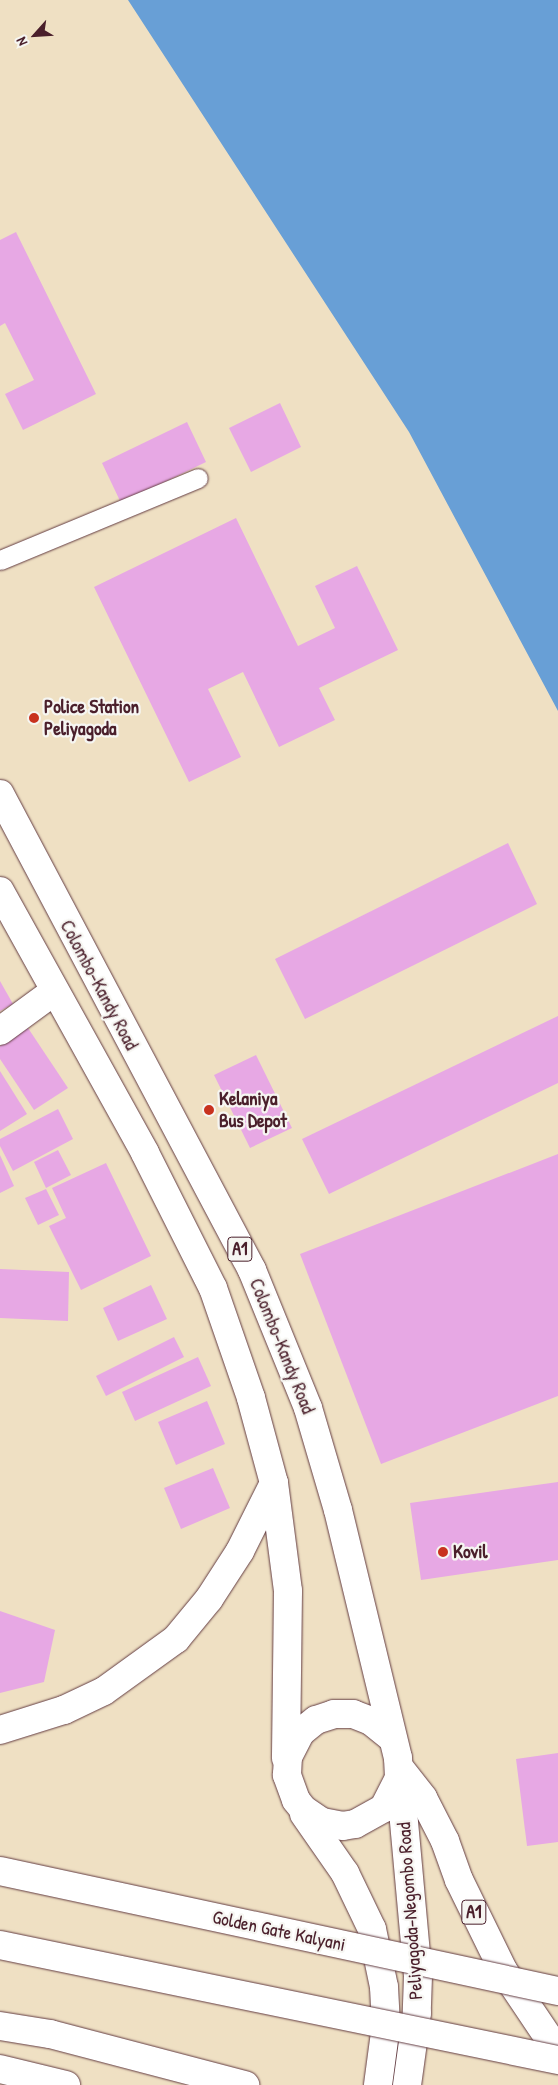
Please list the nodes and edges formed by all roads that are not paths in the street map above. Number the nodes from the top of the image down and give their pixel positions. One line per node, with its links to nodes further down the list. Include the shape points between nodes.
1 (198, 478): 2 (lane)
2 (0, 560)
3 (0, 794): 9 (main road, Colombo-Kandy Road / A1, via 252,1270 282,1342 308,1408 338,1510)
4 (0, 891): 5 (main road, A1)
5 (53, 992): 6 (main road); 7 (main road, A1, via 144,1153 213,1288 251,1398)
6 (0, 1031)
7 (274, 1483): 8 (main road, via 240,1551 209,1599 176,1639 104,1691 64,1710); 10 (main road, A1, via 288,1591)
8 (0, 1730)
9 (393, 1739): 10 (main road, via 362,1717 344,1713 325,1716 301,1732 291,1748); 11 (main road)
10 (287, 1767): 12 (main road, via 289,1784)
11 (399, 1767): 12 (main road, via 399,1778 391,1800 376,1816 355,1824 344,1826 322,1822); 17 (main road, A1, via 422,1798 445,1841 459,1880 503,1970); 23 (main road, Peliyagoda-Negombo Road, via 418,1976 415,2032)
12 (296, 1800): 22 (main road, via 345,1873 372,1929 384,1987 386,2025)
13 (0, 1871): 15 (main road, Golden Gate Kalyani, bridge)
14 (0, 1944): 18 (main road, bridge)
15 (558, 1992)
16 (0, 2026): 21 (main road, via 50,2034)
17 (558, 2052)
18 (558, 2060)
19 (0, 2070): 20 (main road)
20 (66, 2085)
21 (245, 2085)
22 (378, 2085)
23 (407, 2085)

